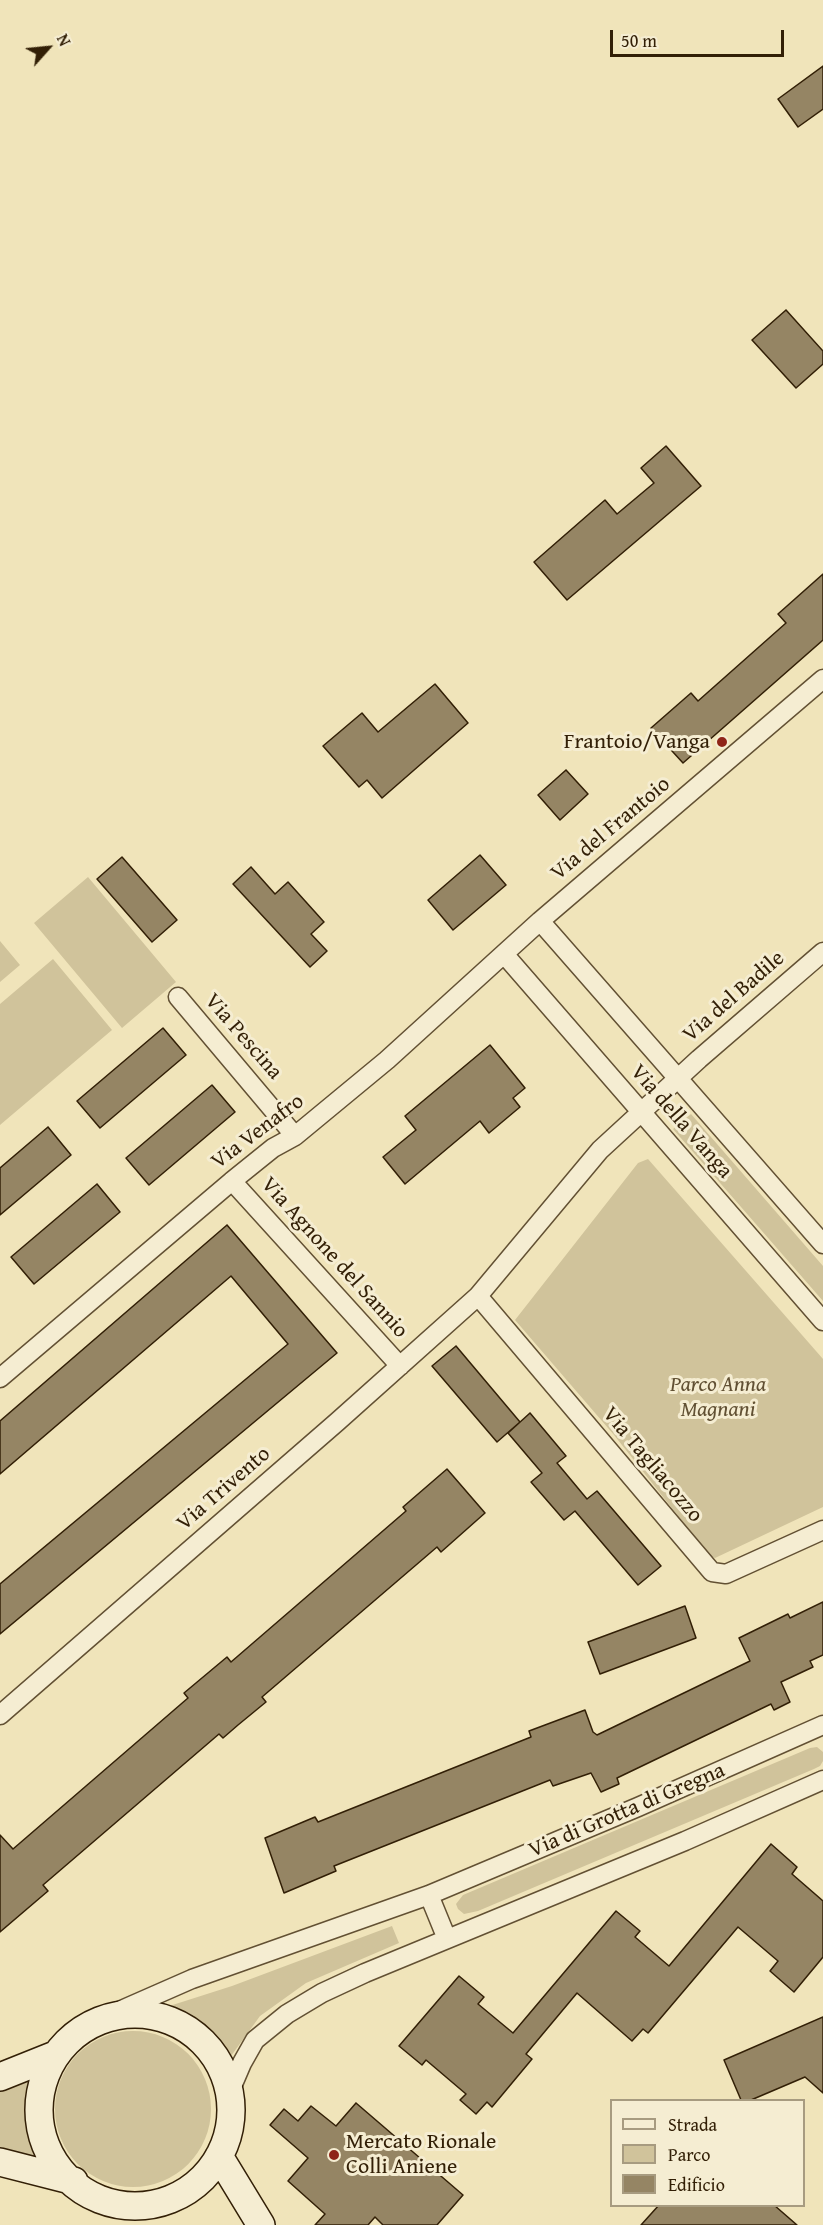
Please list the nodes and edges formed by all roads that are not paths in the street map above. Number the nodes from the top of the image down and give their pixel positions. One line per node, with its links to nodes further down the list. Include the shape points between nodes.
1 (823, 679): 2 (street, Via del Frantoio)
2 (540, 921): 4 (street, Via Venafro); 6 (street, Via della Vanga)
3 (823, 952): 6 (street, Via del Badile)
4 (504, 954): 7 (street, Via della Vanga); 8 (street, Via Venafro, via 387,1060)
5 (178, 997): 8 (street, Via Pescina)
6 (678, 1078): 7 (street, Via del Badile); 10 (street, Via della Vanga)
7 (640, 1112): 11 (street, Via del Badile, via 600,1150); 13 (street, Via della Vanga)
8 (295, 1136): 9 (street, Via Venafro, via 273,1148)
9 (232, 1181): 14 (street, Via Agnone del Sannio); 15 (street, Via Venafro)
10 (823, 1244)
11 (520, 1245): 12 (street, Via Trivento)
12 (478, 1296): 14 (street, Via Trivento); 16 (street, Via Tagliacozzo, via 712,1572 726,1574)
13 (823, 1321)
14 (400, 1366): 17 (street, Via Trivento)
15 (0, 1378)
16 (823, 1530)
17 (0, 1714)
18 (823, 1725): 20 (street, Via di Grotta di Gregna, via 649,1803)
19 (823, 1780): 21 (street, Via di Grotta di Gregna)
20 (429, 1894): 21 (street); 22 (street, Via di Grotta di Gregna, via 192,1979)
21 (447, 1939): 25 (street, Via di Grotta di Gregna, via 322,1993 276,2021 255,2040)
22 (94, 2022): 23 (street, Via di Grotta di Gregna, via 73,2035); 25 (street, Via di Grotta di Gregna, via 128,2013 146,2013 178,2024 207,2049)
23 (55, 2055): 24 (street, Via di Grotta di Gregna); 28 (street, Via di Grotta di Gregna, via 41,2087 40,2122 52,2154)
24 (0, 2077)
25 (227, 2097): 26 (street, Via di Grotta di Gregna, via 228,2128)
26 (219, 2156): 29 (street, Via di Grotta di Gregna, via 206,2176 179,2199 151,2208); 30 (street)
27 (0, 2162): 28 (street, Via di Grotta di Gregna)
28 (74, 2181): 29 (street, Via di Grotta di Gregna)
29 (138, 2217)
30 (261, 2225)

